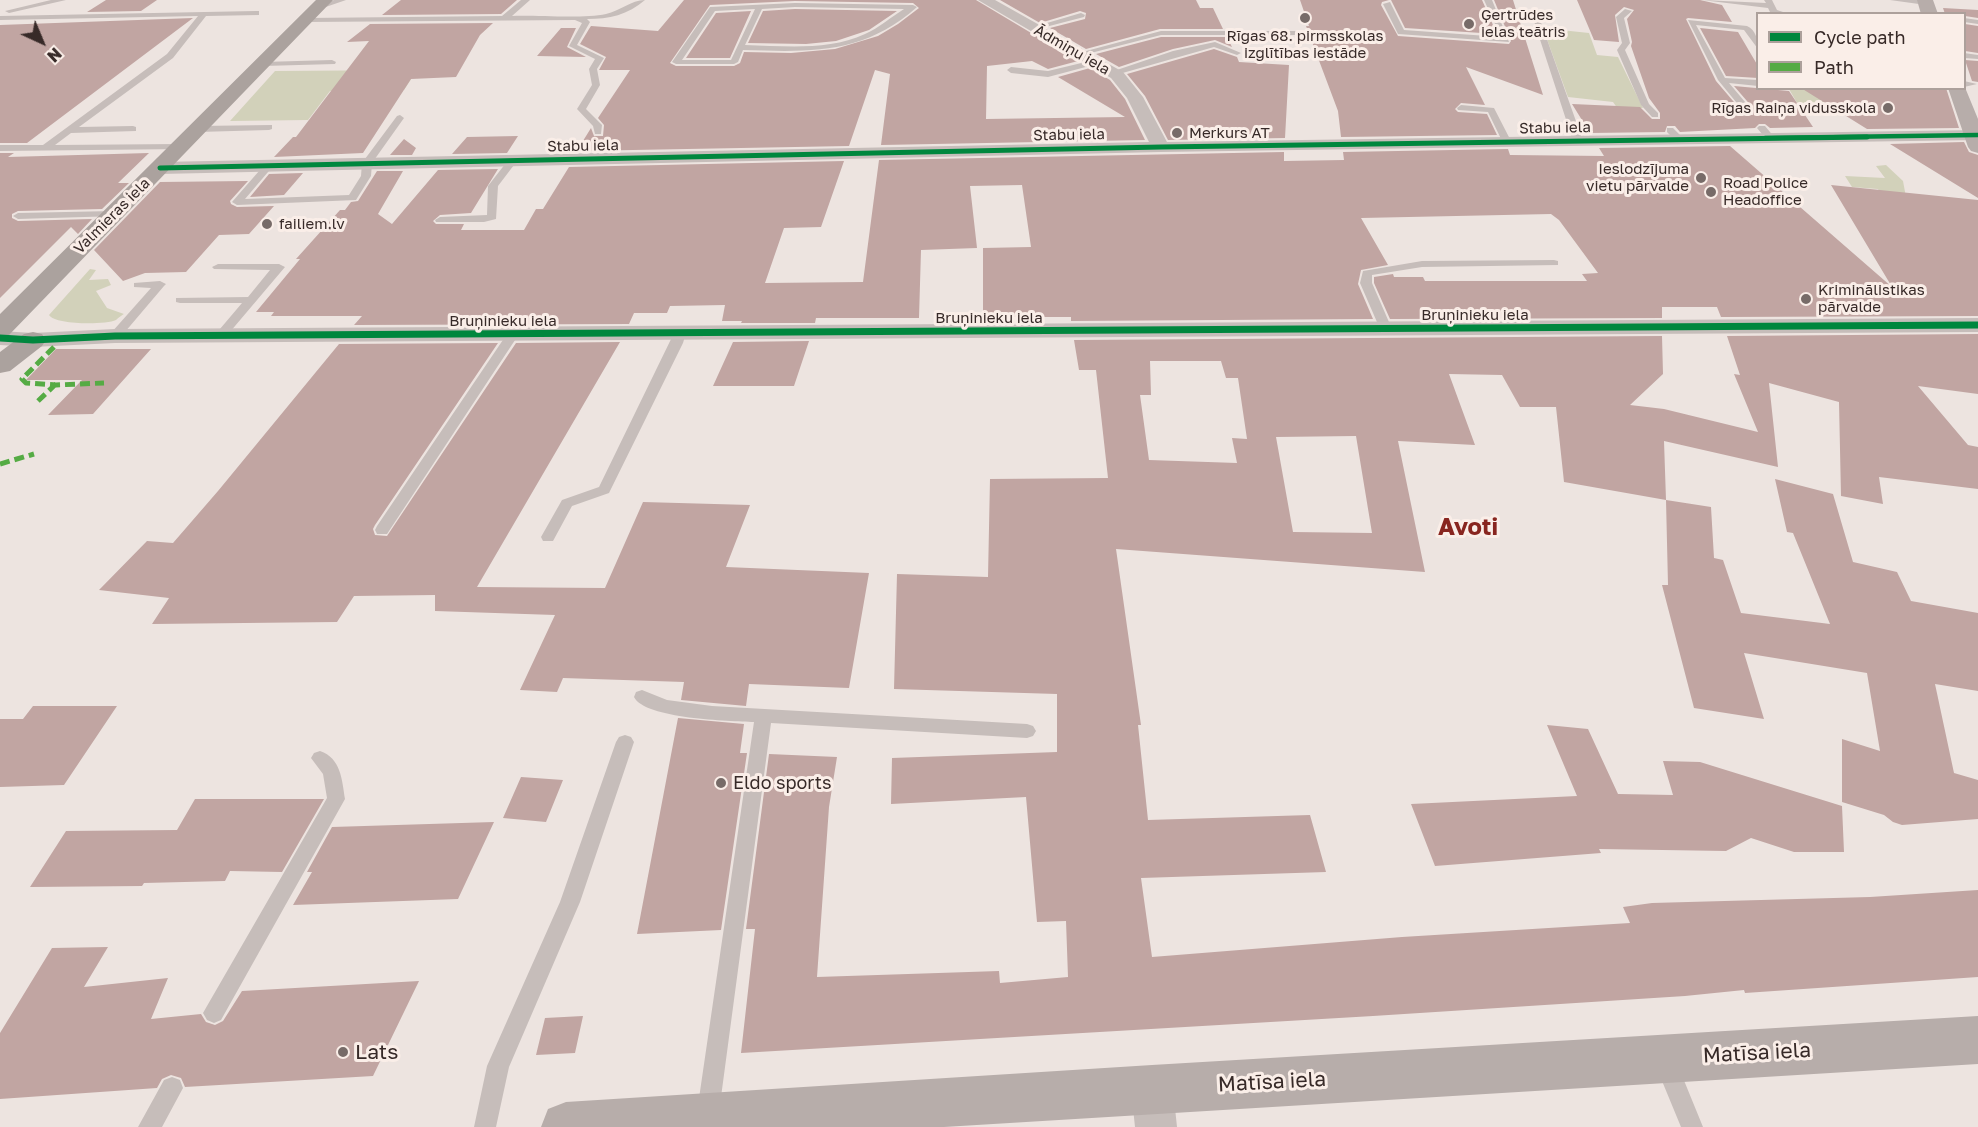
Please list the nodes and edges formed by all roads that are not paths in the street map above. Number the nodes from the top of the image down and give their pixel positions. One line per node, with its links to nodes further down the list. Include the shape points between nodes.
1 (62, 0): 20 (lane, via 34,4)
2 (342, 0): 14 (lane)
3 (525, 0): 21 (lane)
4 (641, 0): 22 (lane, via 604,17)
5 (985, 0): 23 (street, Ādmiņu iela)
6 (1488, 0): 11 (lane, via 1506,40 1401,32)
7 (1706, 0): 10 (lane)
8 (1894, 0): 12 (lane)
9 (916, 3): 13 (lane); 26 (lane, via 870,35 848,44 816,48)
10 (1769, 3)
11 (1387, 4)
12 (1927, 5)
13 (759, 8): 26 (lane); 26 (lane, via 712,9 676,62 734,62)
14 (316, 9): 21 (lane); 31 (main road, Valmieras iela)
15 (1628, 11): 39 (lane, via 1620,17 1626,43 1621,50 1645,105)
16 (256, 14): 18 (lane)
17 (1534, 14): 47 (lane)
18 (203, 15): 20 (lane); 44 (lane, via 170,56)
19 (1081, 15): 23 (lane)
20 (0, 16)
21 (504, 18): 22 (lane)
22 (578, 18): 45 (lane, via 586,22 573,46 600,58 593,69 596,85 581,109 597,125)
23 (1034, 28): 28 (street, Ādmiņu iela)
24 (1303, 33): 28 (lane, via 1161,33)
25 (1756, 44): 34 (lane, via 1747,28 1690,22)
26 (740, 47)
27 (1237, 53): 33 (lane, via 1215,44)
28 (1079, 54): 30 (street, Ādmiņu iela)
29 (332, 62): 31 (lane)
30 (1094, 62): 32 (lane, via 1048,74); 33 (street, Ādmiņu iela)
31 (263, 64): 43 (main road, Valmieras iela)
32 (1011, 70)
33 (1112, 72): 51 (street, Ādmiņu iela, via 1135,97)
34 (1722, 80): 35 (lane); 38 (lane)
35 (1756, 83)
36 (1966, 90): 46 (street)
37 (1461, 108): 48 (lane, via 1491,110)
38 (1748, 111)
39 (1655, 115)
40 (400, 118): 54 (lane)
41 (269, 127): 43 (lane)
42 (133, 129): 44 (lane)
43 (198, 129): 50 (main road, Valmieras iela)
44 (69, 130): 49 (lane)
45 (598, 132)
46 (1976, 139): 47 (street, Stabu iela, via 1766,133)
47 (1578, 141): 48 (street, Stabu iela)
48 (1507, 143): 51 (street, Stabu iela)
49 (45, 147): 50 (lane); 52 (lane)
50 (180, 147): 56 (main road, Valmieras iela)
51 (1161, 147): 53 (street, Stabu iela, via 587,154)
52 (2, 149)
53 (512, 160): 54 (street, Stabu iela); 58 (lane, via 493,186)
54 (367, 163): 55 (street, Stabu iela); 55 (lane, via 366,176 352,198 237,201)
55 (268, 165): 56 (street, Stabu iela)
56 (160, 168): 59 (main road, Valmieras iela)
57 (444, 209): 58 (lane)
58 (494, 212): 61 (lane, via 486,219)
59 (114, 214): 60 (lane); 68 (main road, Valmieras iela)
60 (18, 216)
61 (440, 220)
62 (1554, 263): 69 (lane, via 1422,264 1367,273 1366,283)
63 (218, 267): 66 (lane, via 279,267)
64 (138, 285): 72 (lane, via 160,284)
65 (180, 300): 66 (lane)
66 (251, 300): 73 (lane)
67 (1978, 325): 69 (street, Bruņinieku iela)
68 (0, 329)
69 (1386, 329): 70 (street, Bruņinieku iela)
70 (680, 333): 71 (street, Bruņinieku iela); 78 (lane, via 604,490 567,503)
71 (513, 334): 73 (street, Bruņinieku iela); 77 (lane)
72 (115, 336): 73 (street, Bruņinieku iela); 75 (street, Bruņinieku iela)
73 (220, 336)
74 (0, 338): 75 (street, Bruņinieku iela)
75 (33, 340): 76 (main road)
76 (0, 365)
77 (382, 530)
78 (548, 537)
79 (642, 697): 80 (lane, via 681,710)
80 (763, 716): 81 (lane); 90 (lane)
81 (1027, 731)
82 (625, 742): 92 (lane, via 570,902 498,1066)
83 (320, 758): 84 (lane, via 332,771 336,799)
84 (214, 1013)
85 (1978, 1040): 86 (street, Matīsa iela)
86 (1663, 1059): 88 (street, Matīsa iela); 94 (lane)
87 (172, 1088): 91 (lane)
88 (1154, 1108): 89 (street, Matīsa iela)
89 (871, 1117): 90 (street, Matīsa iela)
90 (707, 1118): 93 (street, Matīsa iela)
91 (149, 1127)
92 (484, 1127)
93 (566, 1127)
94 (1692, 1127)

